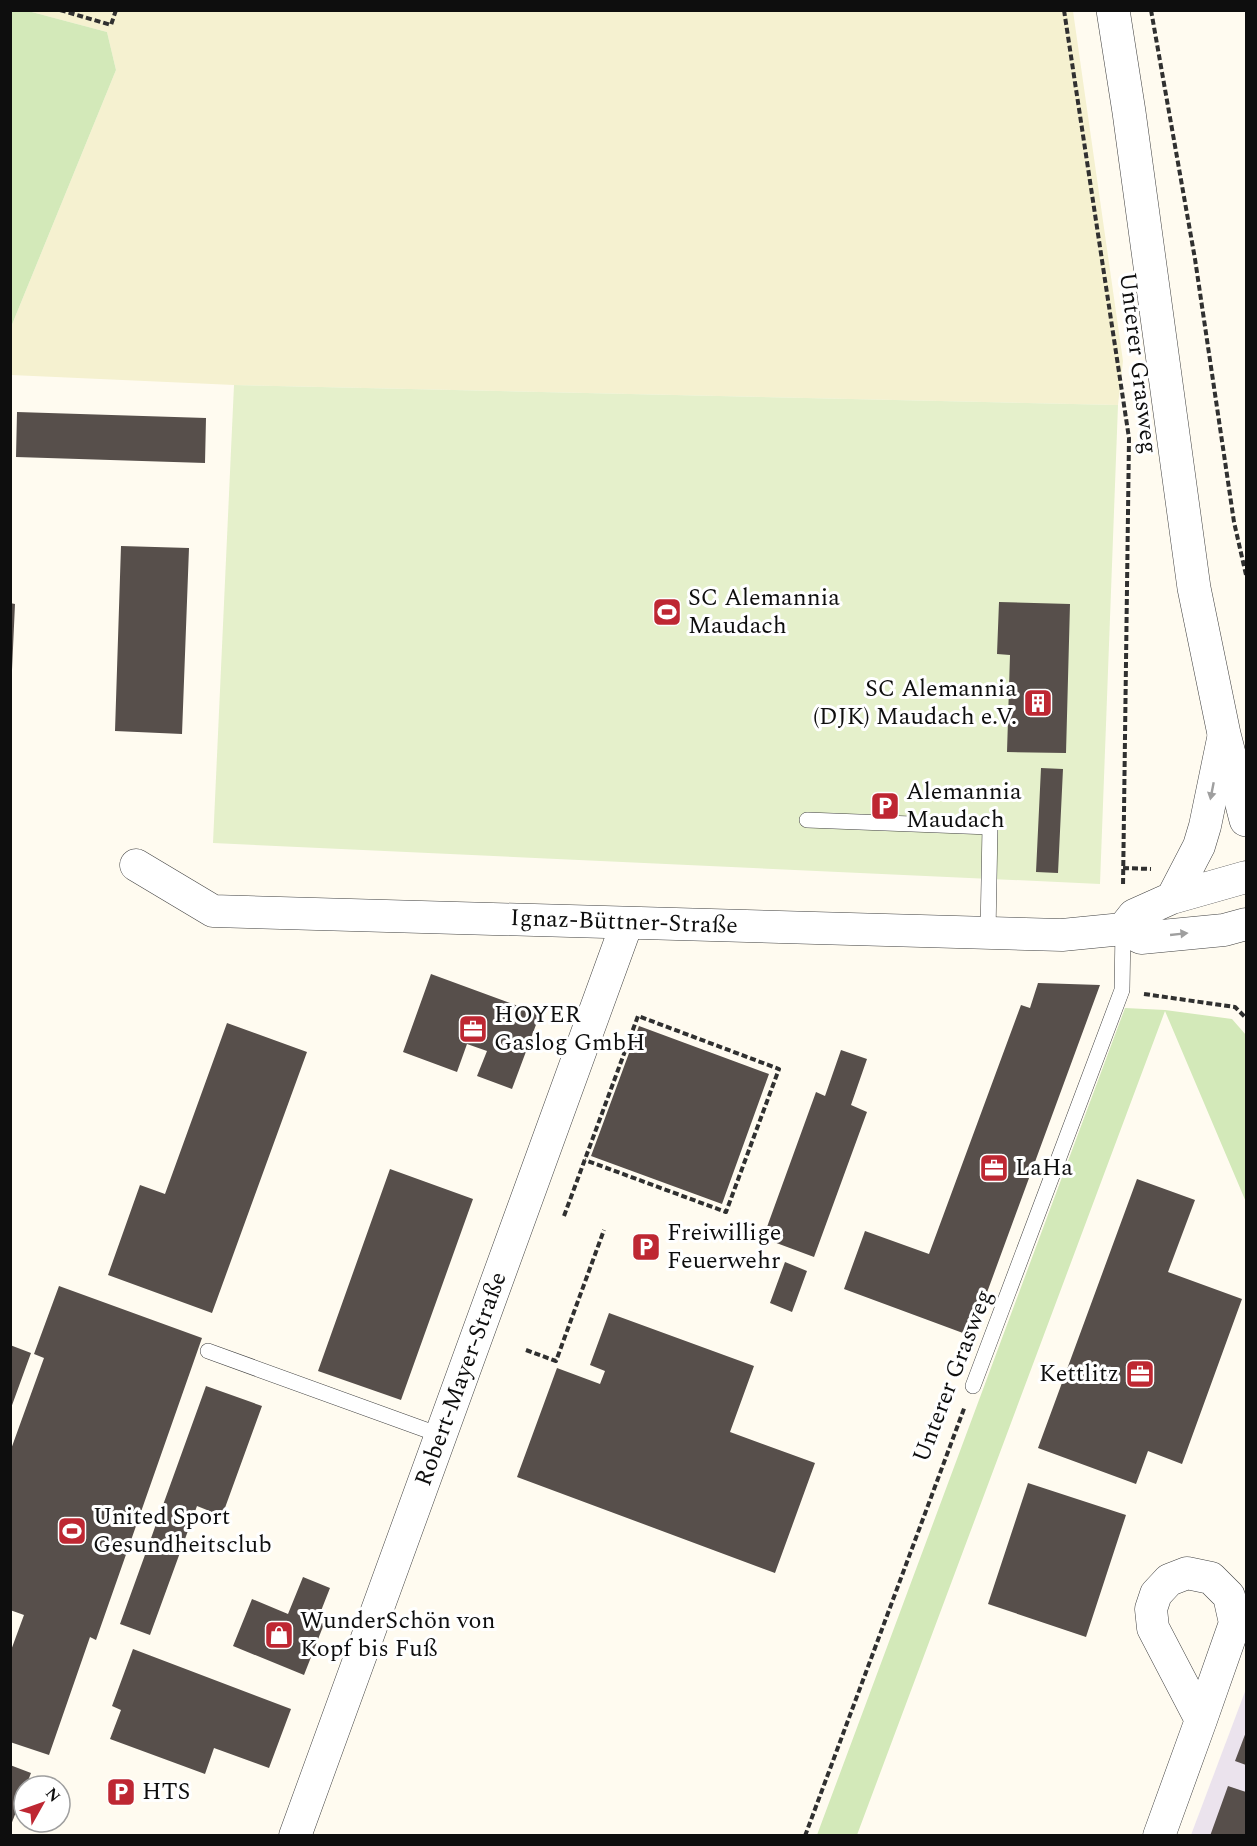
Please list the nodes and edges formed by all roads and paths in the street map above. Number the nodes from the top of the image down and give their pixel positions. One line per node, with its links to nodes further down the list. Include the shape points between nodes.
1 (60, 10): 2 (path, via 111,25)
2 (116, 10)
3 (1064, 10): 11 (path, Unterer Grasweg, via 1129,438)
4 (1113, 10): 7 (street, via 1194,588)
5 (1151, 10): 6 (path, via 1195,259 1234,522)
6 (1246, 575)
7 (1224, 734): 9 (street); 13 (street, one-way to 13, via 1206,826)
8 (807, 820): 17 (lane, via 990,827)
9 (1246, 820)
10 (136, 865): 14 (street, Ignaz-Büttner-Straße, via 213,911)
11 (1123, 867)
12 (1246, 877): 13 (street)
13 (1172, 898): 16 (street, via 1134,915)
14 (627, 922): 17 (street, Ignaz-Büttner-Straße); 26 (street, Robert-Mayer-Straße)
15 (1246, 924): 16 (street, Ignaz-Büttner-Straße, one-way to 15, via 1141,938 1224,930)
16 (1123, 929): 17 (street, Ignaz-Büttner-Straße, via 1062,935); 18 (lane, Unterer Grasweg)
17 (988, 933)
18 (1122, 990): 19 (path, via 1235,1007); 25 (lane, Unterer Grasweg)
19 (1246, 1018)
20 (585, 1160): 20 (path, via 638,1016 779,1069 726,1212); 21 (path)
21 (564, 1216)
22 (604, 1230): 23 (path, via 556,1361)
23 (526, 1350)
24 (208, 1351): 26 (lane)
25 (973, 1386): 29 (path, Unterer Grasweg)
26 (440, 1435): 28 (street, Robert-Mayer-Straße)
27 (1201, 1719): 30 (street)
28 (295, 1836)
29 (805, 1836)
30 (1159, 1836)

